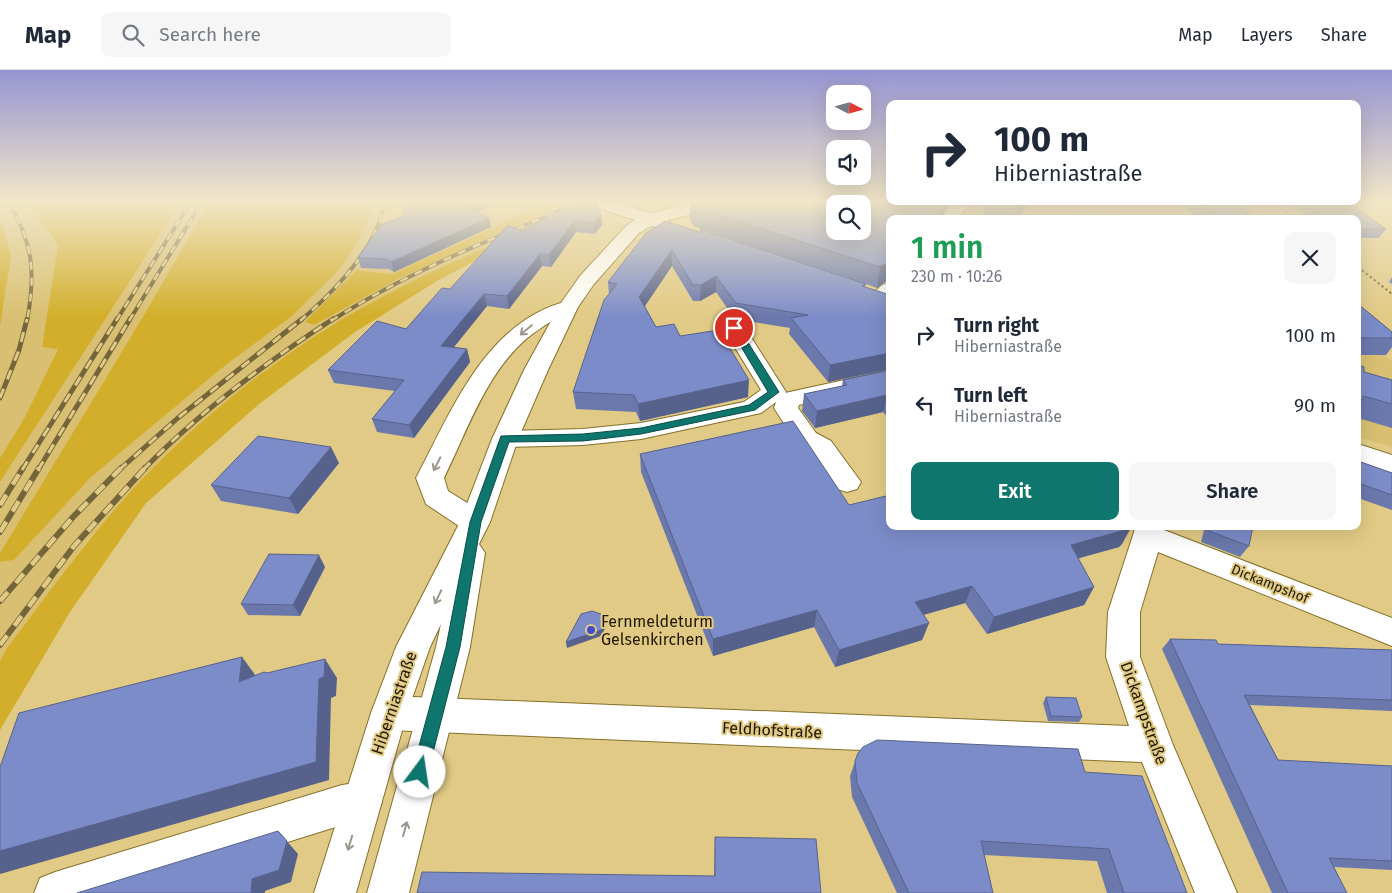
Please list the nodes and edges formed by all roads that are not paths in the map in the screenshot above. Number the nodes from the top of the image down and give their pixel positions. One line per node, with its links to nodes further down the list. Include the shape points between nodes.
1 (622, 240): 2 (main road, Hiberniastraße)
2 (568, 307): 5 (main road, Hiberniastraße); 9 (main road, Hiberniastraße, one-way to 9, via 536,321 500,352 482,377 430,478 436,497)
3 (734, 328): 5 (main road, via 774,392 752,408 641,431 583,438)
4 (886, 378): 8 (main road, via 789,400 786,408 807,438 822,447)
5 (504, 439): 9 (main road, Hiberniastraße)
6 (1361, 454): 7 (main road)
7 (1392, 464)
8 (847, 482)
9 (476, 522): 12 (main road, Hiberniastraße, one-way to 12, via 413,647); 13 (main road, Hiberniastraße, via 453,647)
10 (1150, 531): 11 (main road, Dickampshof); 14 (main road, Dickampstraße, via 1124,612 1123,657)
11 (1392, 632)
12 (389, 713): 13 (main road, Feldhofstraße); 15 (main road, Hiberniastraße)
13 (434, 715): 14 (main road, Feldhofstraße); 18 (main road, Hiberniastraße, one-way to 13)
14 (1154, 745): 19 (main road, Dickampstraße)
15 (362, 802): 16 (main road, via 342,805); 17 (main road, Hiberniastraße, one-way to 17)
16 (55, 893)
17 (335, 893)
18 (388, 893)
19 (1216, 893)

